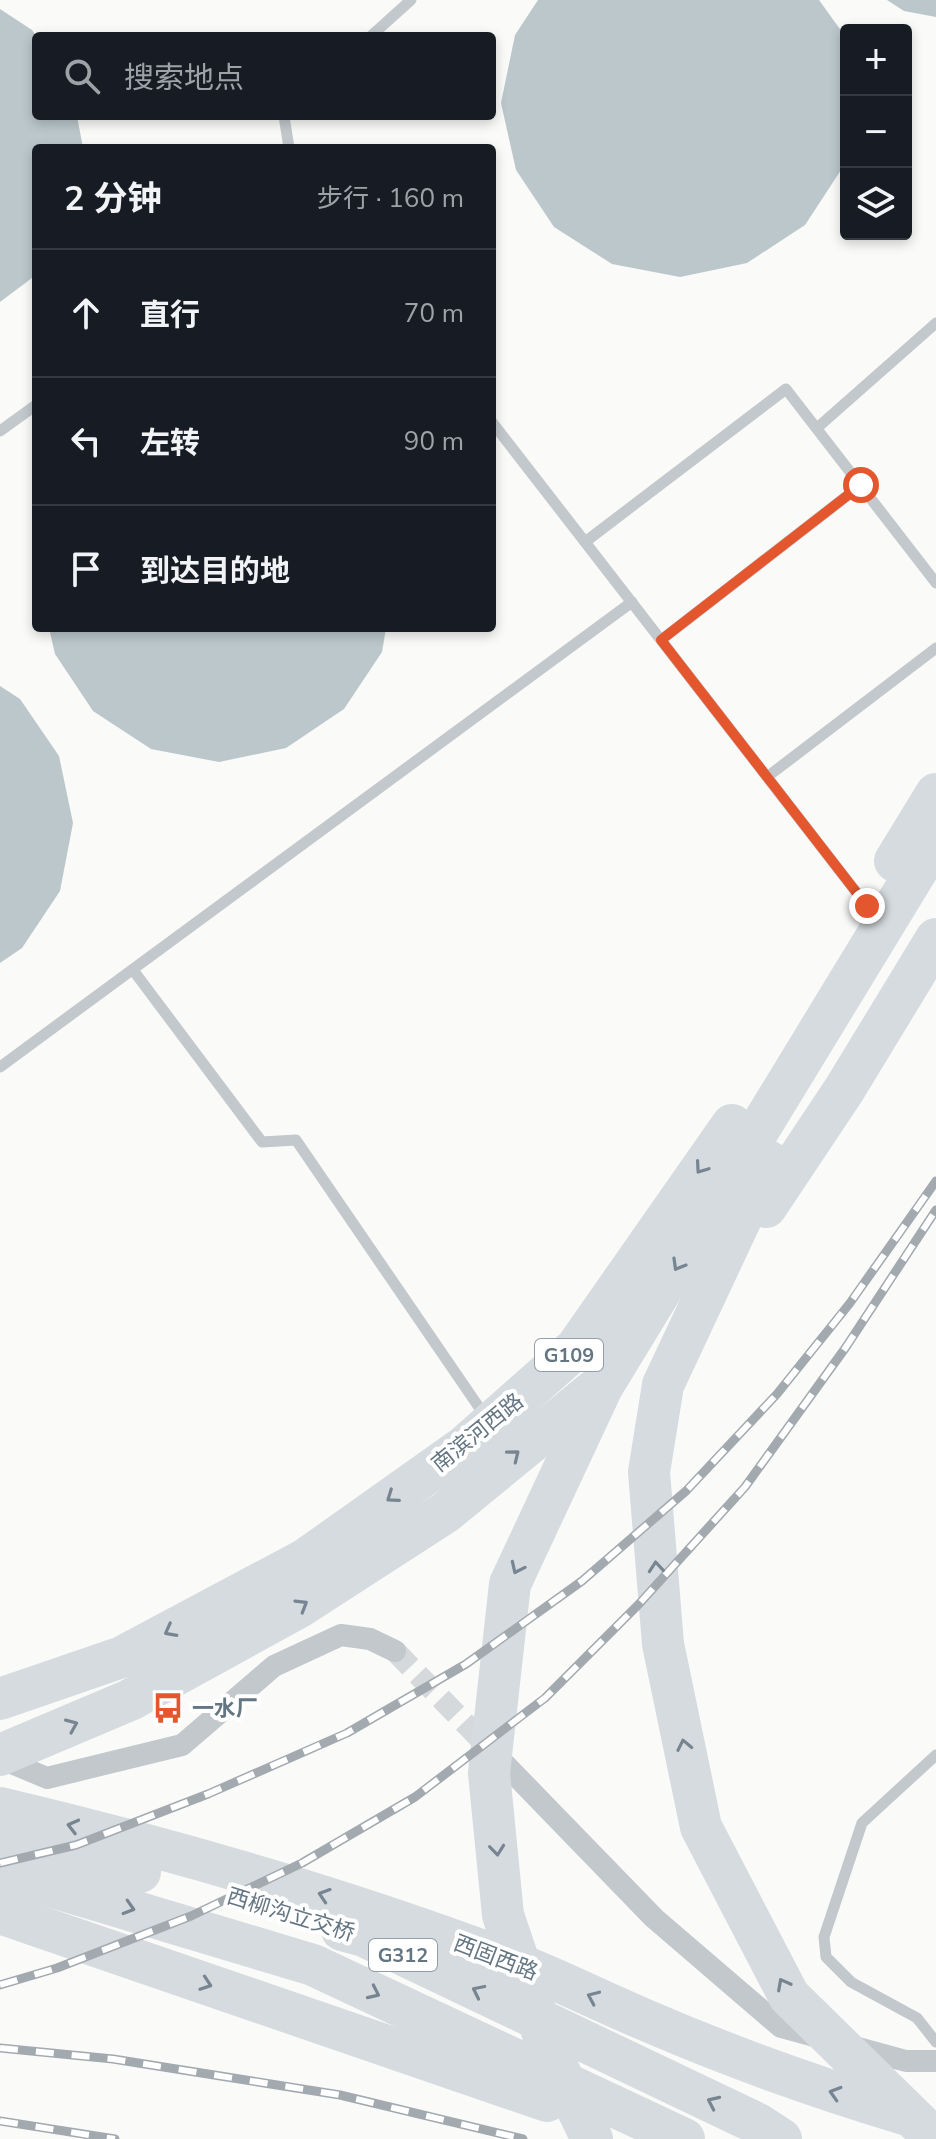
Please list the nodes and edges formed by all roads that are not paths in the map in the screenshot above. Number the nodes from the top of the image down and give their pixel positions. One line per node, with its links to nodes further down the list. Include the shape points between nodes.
1 (411, 0): 2 (lane)
2 (375, 32)
3 (285, 120): 4 (lane)
4 (288, 144)
5 (936, 323): 8 (lane)
6 (32, 408): 9 (lane)
7 (496, 427): 11 (lane)
8 (817, 428): 10 (lane); 11 (lane, via 786,389)
9 (0, 431)
10 (861, 485): 12 (lane); 14 (lane)
11 (585, 542): 13 (lane)
12 (936, 583)
13 (632, 602): 14 (lane); 22 (lane)
14 (661, 640): 16 (lane)
15 (936, 648): 16 (lane)
16 (767, 777): 20 (lane)
17 (936, 794): 20 (highway, 南滨河西路 / G109)
18 (936, 839): 37 (highway, one-way to 37, via 602,1387 510,1584 489,1773 503,1915 547,2046)
19 (936, 892): 41 (highway, one-way to 19, via 789,1996 701,1827 663,1644 649,1472 663,1385 765,1165)
20 (867, 906): 24 (highway, 南滨河西路 / G109, one-way to 24, via 733,1122 576,1348)
21 (936, 939): 29 (highway, 南滨河西路 / G109, one-way to 21, via 130,1700 299,1607 446,1512 644,1352 764,1210)
22 (133, 970): 23 (lane); 24 (lane, via 262,1142 296,1140)
23 (0, 1067)
24 (490, 1423): 26 (highway, 南滨河西路 / G109, one-way to 26, via 306,1559 122,1657)
25 (395, 1651): 29 (street, via 370,1639 341,1635 274,1666 182,1745 47,1778)
26 (0, 1699)
27 (489, 1748): 35 (street, via 654,1918 781,2027 906,2061)
28 (936, 1755): 34 (lane, via 862,1823 824,1937 826,1957 851,1982 917,2018)
29 (0, 1757)
30 (0, 1808): 36 (highway, 西固西路, one-way to 30, via 806,2084 512,1962 325,1895 154,1845)
31 (0, 1840): 40 (highway, 西柳沟立交桥 / G312, one-way to 31, via 364,1936 197,1886)
32 (0, 1871): 39 (highway, 西柳沟立交桥 / G312, one-way to 39, via 313,1965)
33 (0, 1913): 38 (highway, one-way to 38)
34 (936, 2042)
35 (936, 2061)
36 (936, 2124)
37 (592, 2139)
38 (660, 2139)
39 (684, 2139)
40 (781, 2139)
41 (935, 2139)

